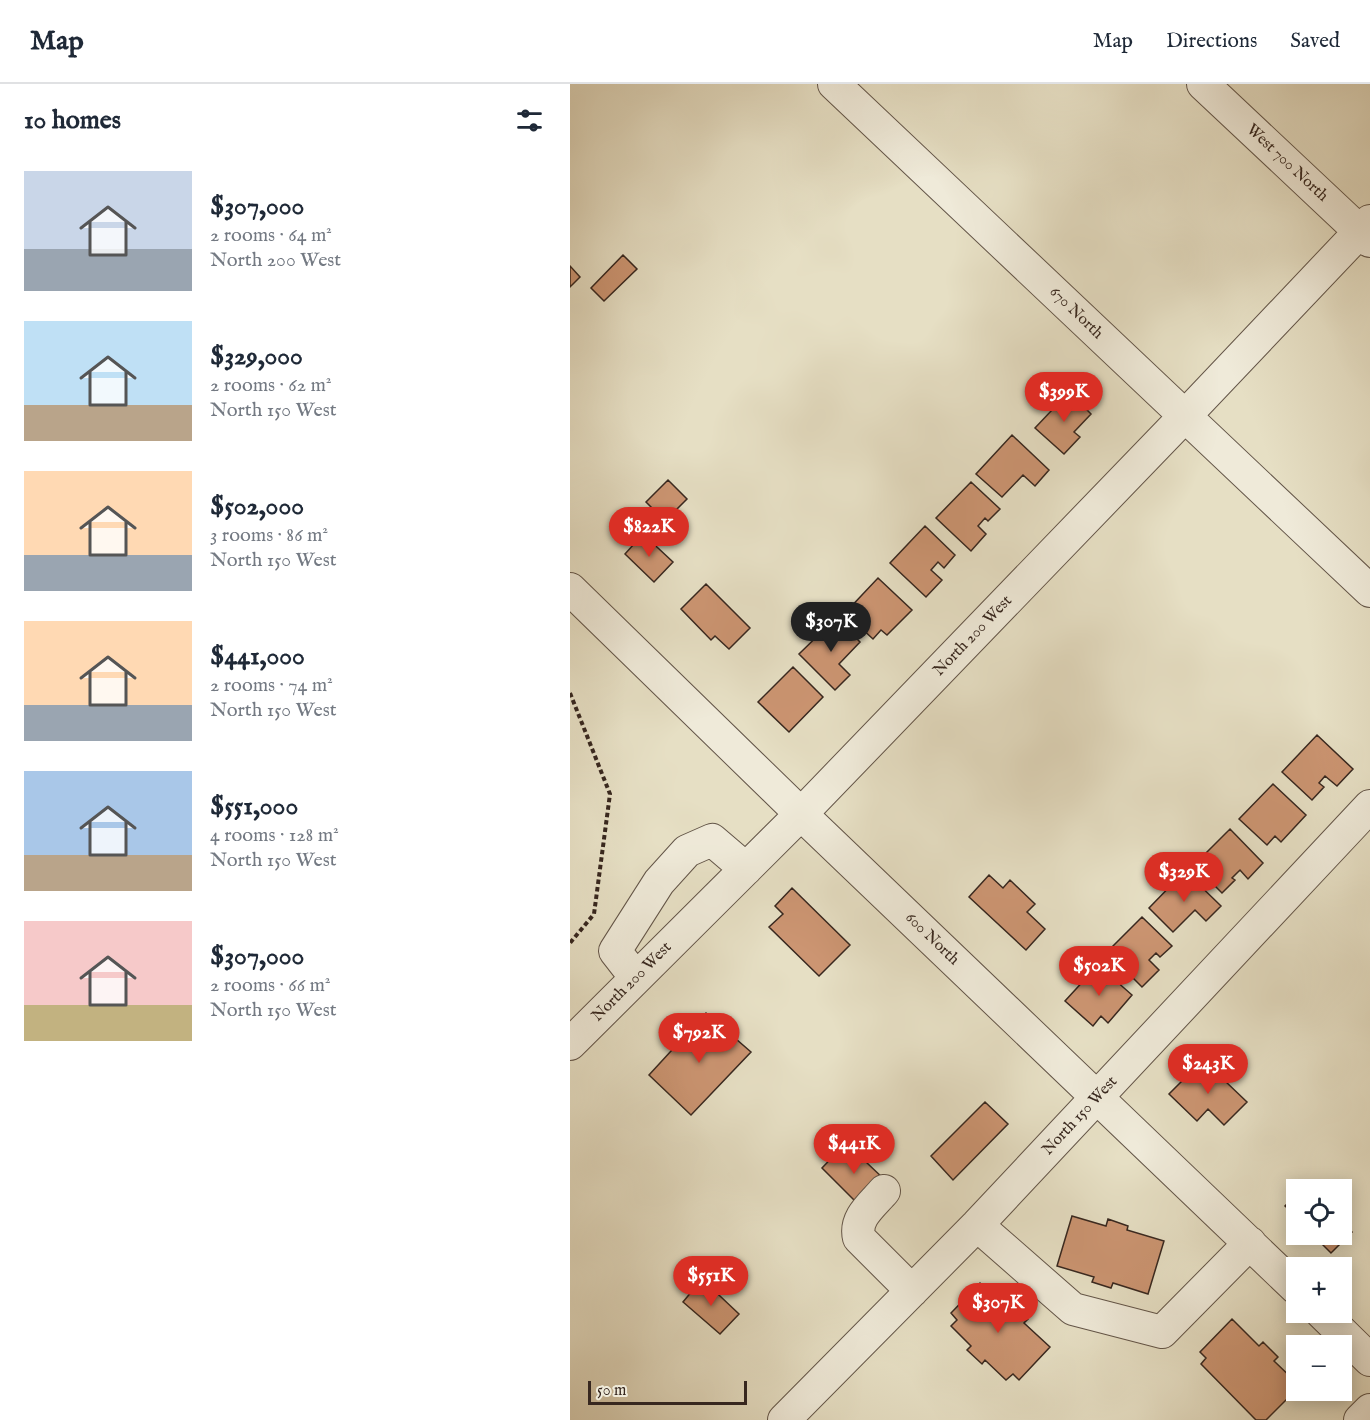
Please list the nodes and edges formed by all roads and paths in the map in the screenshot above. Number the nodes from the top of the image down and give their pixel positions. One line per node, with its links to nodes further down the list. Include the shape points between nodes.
1 (834, 84): 4 (street, 670 North)
2 (1203, 84): 3 (street, West 700 North)
3 (1367, 231): 4 (street, North 200 West)
4 (1184, 417): 6 (street, 670 North); 9 (street, North 200 West)
5 (570, 589): 9 (street, 600 North)
6 (1370, 591)
7 (570, 693): 11 (path, via 610,794 594,914)
8 (1370, 806): 14 (street, North 150 West)
9 (801, 814): 10 (street, North 200 West); 14 (street, 600 North)
10 (746, 869): 12 (street, North 200 West); 12 (street, via 712,840 687,851 659,882 615,951)
11 (570, 943)
12 (636, 978): 13 (street, North 200 West)
13 (570, 1044)
14 (1097, 1097): 16 (street, North 150 West); 17 (street, 600 North)
15 (884, 1191): 19 (street, via 856,1228 859,1238)
16 (978, 1225): 17 (street, via 1073,1309 1162,1332); 19 (street, North 150 West)
17 (1250, 1243): 18 (street, 600 North)
18 (1286, 1278)
19 (912, 1291): 23 (street, North 150 West)
20 (1332, 1323): 21 (street)
21 (1370, 1360)
22 (1370, 1410): 24 (street)
23 (784, 1420)
24 (1360, 1420)

